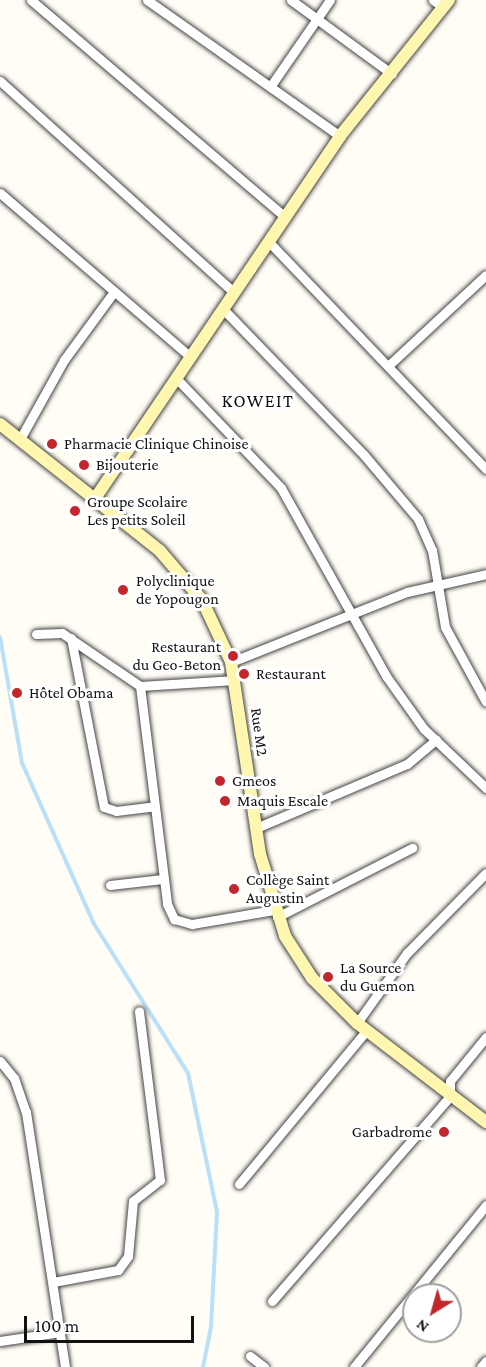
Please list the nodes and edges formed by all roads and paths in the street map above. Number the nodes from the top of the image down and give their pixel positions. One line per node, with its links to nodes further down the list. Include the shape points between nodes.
1 (31, 0): 12 (street)
2 (147, 0): 9 (street)
3 (291, 0): 6 (street)
4 (330, 0): 6 (street)
5 (442, 2): 7 (street)
6 (318, 18): 7 (street); 9 (street)
7 (392, 74): 10 (street)
8 (0, 81): 16 (street)
9 (272, 84): 10 (street)
10 (340, 136): 12 (street)
11 (0, 193): 15 (street)
12 (285, 217): 13 (street)
13 (269, 242): 16 (street); 19 (street)
14 (486, 275): 19 (street)
15 (113, 293): 18 (street); 22 (street, via 64,360)
16 (235, 293): 17 (street)
17 (225, 311): 18 (street); 26 (street, via 409,506 432,550)
18 (191, 357): 20 (street)
19 (389, 365): 23 (street)
20 (177, 379): 24 (street); 27 (street, via 286,496)
21 (0, 424): 22 (street, Rue M2)
22 (20, 439): 24 (street, Rue M2)
23 (486, 469)
24 (96, 497): 30 (street, Rue M2, via 182,573 212,617)
25 (486, 574): 26 (street)
26 (437, 584): 27 (street); 33 (street, via 452,643)
27 (353, 616): 30 (street); 34 (street, via 386,676)
28 (36, 634): 29 (street)
29 (71, 638): 32 (street); 36 (street, via 104,807 116,811)
30 (231, 662): 31 (street, Rue M2)
31 (235, 680): 32 (street); 37 (street, Rue M2)
32 (140, 686): 36 (street)
33 (486, 702)
34 (436, 740): 35 (street); 37 (street, via 407,764)
35 (486, 788)
36 (155, 806): 40 (street)
37 (256, 828): 42 (street, Rue M2)
38 (412, 848): 42 (street)
39 (486, 873): 44 (street, via 407,953)
40 (163, 879): 41 (street); 42 (street, via 169,913 184,923)
41 (110, 885)
42 (275, 914): 44 (street, Rue M2, via 312,978)
43 (139, 1011): 51 (street, via 160,1180 133,1201 124,1264 111,1273)
44 (362, 1027): 47 (street, Rue M2); 49 (street)
45 (486, 1037): 47 (street, via 450,1081)
46 (0, 1061): 51 (street, via 14,1078 26,1112)
47 (450, 1096): 48 (street, Rue M2); 52 (street)
48 (486, 1122)
49 (238, 1184)
50 (486, 1205): 59 (street)
51 (53, 1281): 53 (street)
52 (272, 1301)
53 (60, 1332): 54 (street); 57 (street)
54 (0, 1341)
55 (250, 1356): 58 (street)
56 (486, 1361): 60 (street)
57 (65, 1367)
58 (264, 1367)
59 (354, 1367)
60 (481, 1367)

